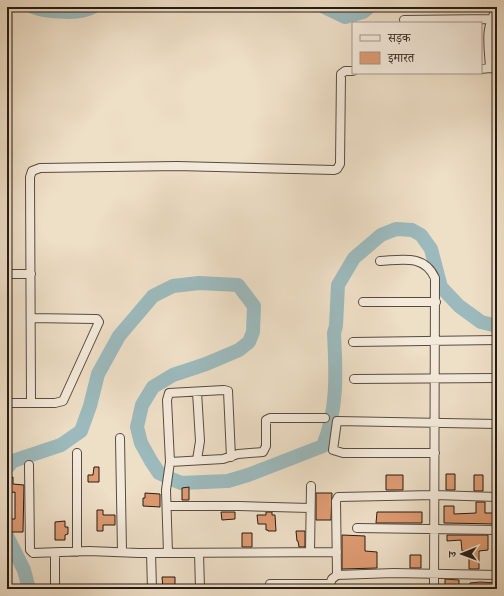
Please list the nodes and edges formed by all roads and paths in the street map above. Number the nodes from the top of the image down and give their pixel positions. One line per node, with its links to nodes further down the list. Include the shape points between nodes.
1 (497, 9): 2 (street)
2 (491, 18): 3 (street); 4 (street, via 488,34)
3 (404, 20)
4 (494, 68): 5 (street)
5 (482, 69)
6 (352, 71): 9 (street, via 341,74 340,164 334,170 177,166 40,168 32,171)
7 (380, 261): 11 (street, via 409,260 426,264 435,278)
8 (7, 274): 9 (street)
9 (31, 274): 12 (street)
10 (363, 302): 11 (street)
11 (436, 302): 13 (street)
12 (31, 318): 21 (street); 21 (street, via 95,318 99,322 63,401 55,404)
13 (436, 340): 14 (street); 15 (street); 16 (street)
14 (497, 340)
15 (353, 342)
16 (435, 378): 17 (street); 18 (street); 23 (street)
17 (497, 378)
18 (354, 379)
19 (197, 392): 28 (street, via 228,391); 29 (street, via 200,441); 30 (street, via 171,392 168,396)
20 (7, 403): 21 (street)
21 (31, 403)
22 (325, 418): 28 (street, via 268,418 265,449 259,453)
23 (435, 424): 24 (street); 27 (street); 27 (street, via 337,421 333,450)
24 (497, 424)
25 (120, 438): 41 (street)
26 (77, 453): 40 (street)
27 (435, 453): 33 (street)
28 (231, 457): 29 (street)
29 (197, 460): 30 (street)
30 (170, 462): 35 (street)
31 (29, 466): 44 (street, via 30,550 33,553)
32 (311, 486): 36 (street)
33 (435, 495): 34 (street); 38 (street); 43 (street, via 338,497)
34 (497, 496)
35 (167, 506): 36 (street); 46 (street)
36 (310, 508): 42 (street)
37 (357, 528): 38 (street)
38 (435, 530): 39 (street); 48 (street)
39 (497, 530)
40 (77, 552): 41 (street); 44 (street)
41 (122, 552): 45 (street)
42 (310, 552): 43 (street); 47 (street)
43 (337, 552): 49 (street)
44 (55, 553): 53 (street)
45 (151, 553): 46 (street); 54 (street)
46 (168, 553): 47 (street)
47 (199, 553): 55 (street)
48 (434, 574): 49 (street); 50 (street); 56 (street)
49 (337, 575): 52 (street, via 332,579)
50 (497, 575)
51 (270, 584): 52 (street)
52 (330, 586)
53 (56, 589)
54 (152, 589)
55 (200, 589)
56 (434, 589)

